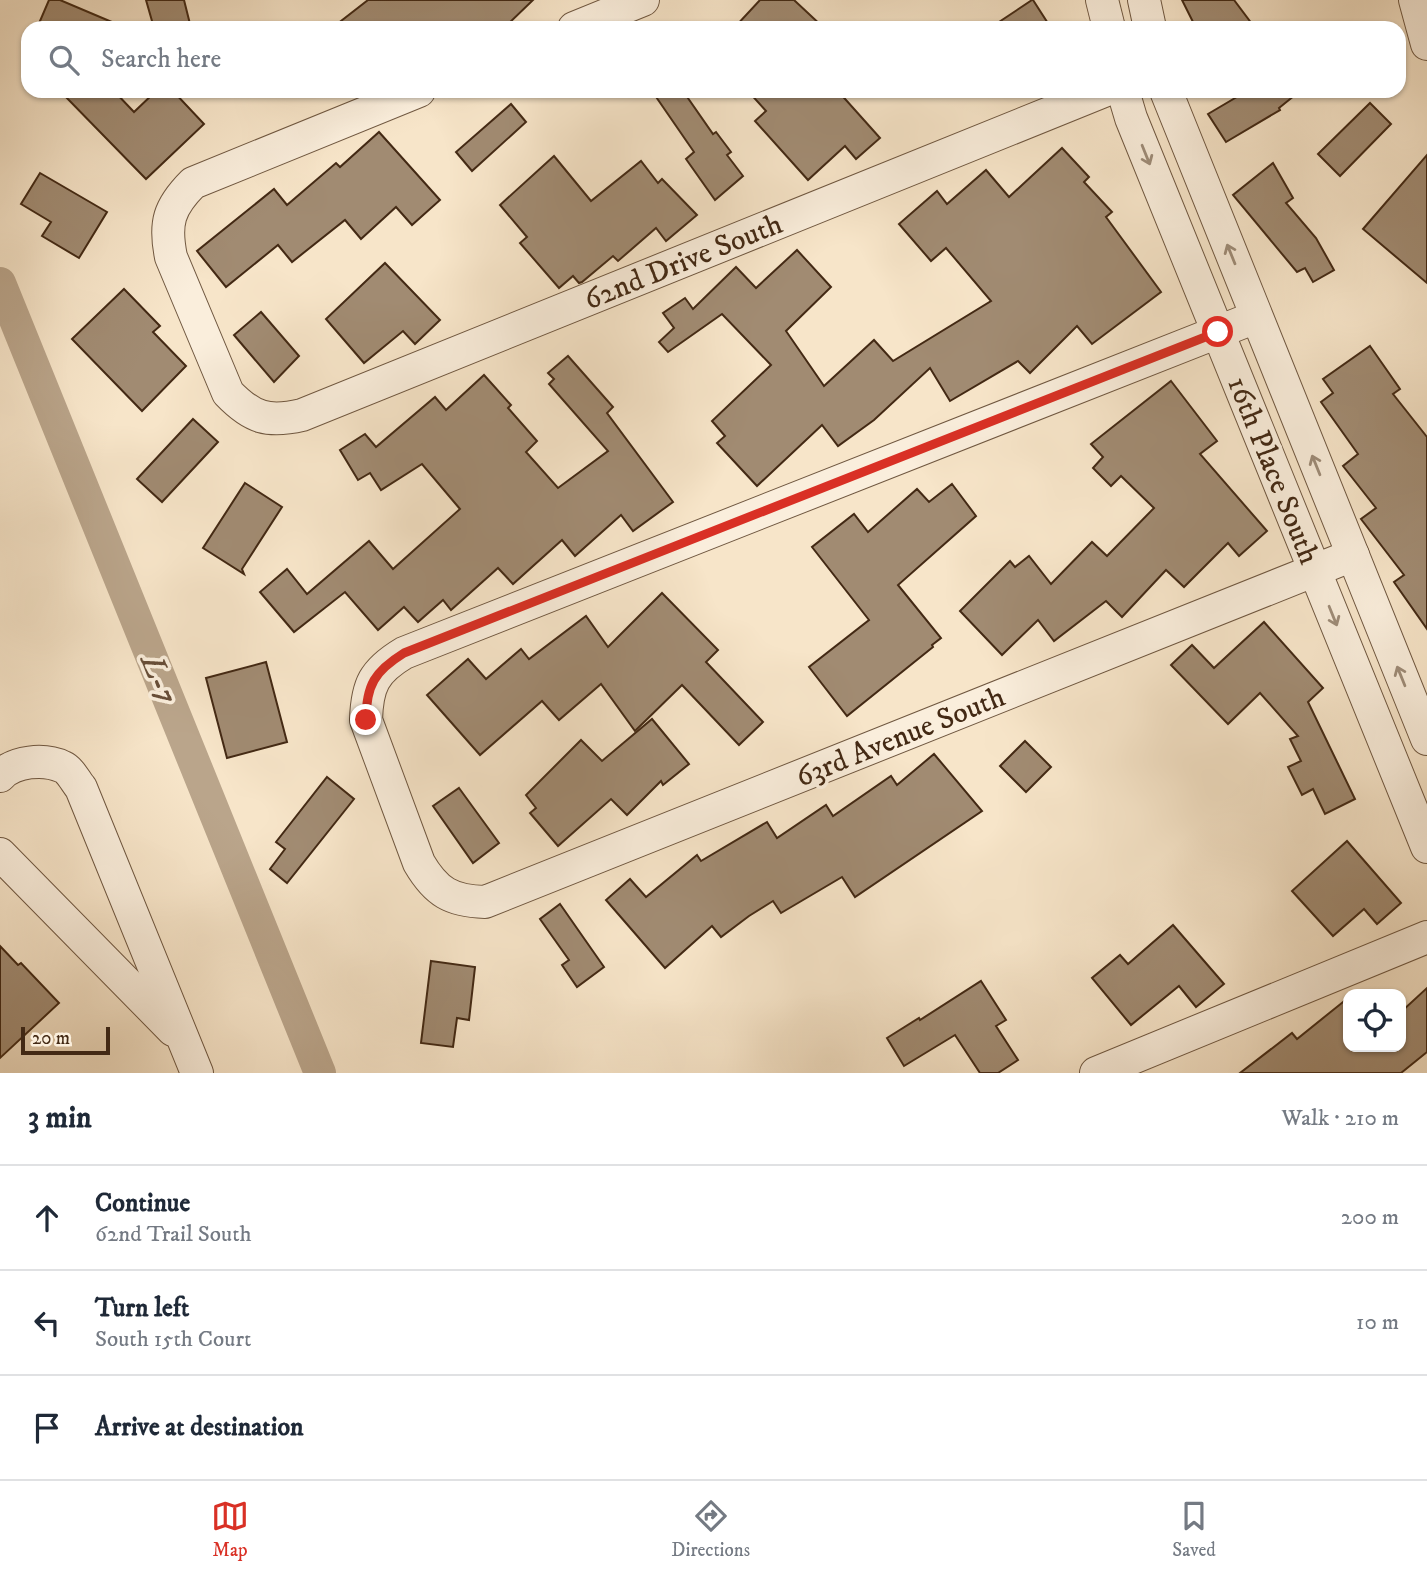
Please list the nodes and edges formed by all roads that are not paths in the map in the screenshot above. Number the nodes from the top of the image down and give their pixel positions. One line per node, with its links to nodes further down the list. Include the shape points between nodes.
1 (643, 0): 5 (street)
2 (1102, 0): 6 (street)
3 (1144, 0): 7 (street)
4 (1415, 0): 8 (street)
5 (591, 21)
6 (1107, 21)
7 (1148, 21)
8 (1427, 44)
9 (402, 98): 10 (street, 62nd Drive South, via 194,183 169,215 171,257 228,393 261,418 302,415)
10 (1087, 98)
11 (1125, 98): 14 (street, 16th Place South, one-way to 14)
12 (1169, 98): 13 (street, 16th Place South, one-way to 12)
13 (1256, 317): 14 (street); 15 (street, 16th Place South, one-way to 13)
14 (1218, 332): 16 (street, 16th Place South); 16 (street, 63rd Avenue South, via 404,653 386,664 366,699 366,720 419,863 429,881 445,894 464,902 485,902)
15 (1353, 555): 16 (street, 63rd Avenue South); 17 (street, 16th Place South, one-way to 15)
16 (1315, 571): 19 (street, 16th Place South, one-way to 19)
17 (1427, 739)
18 (0, 776): 22 (street, via 35,761 64,767 81,788)
19 (1427, 847)
20 (0, 854): 22 (street)
21 (1427, 937): 24 (street)
22 (184, 1041): 23 (street)
23 (197, 1073)
24 (1096, 1073)

